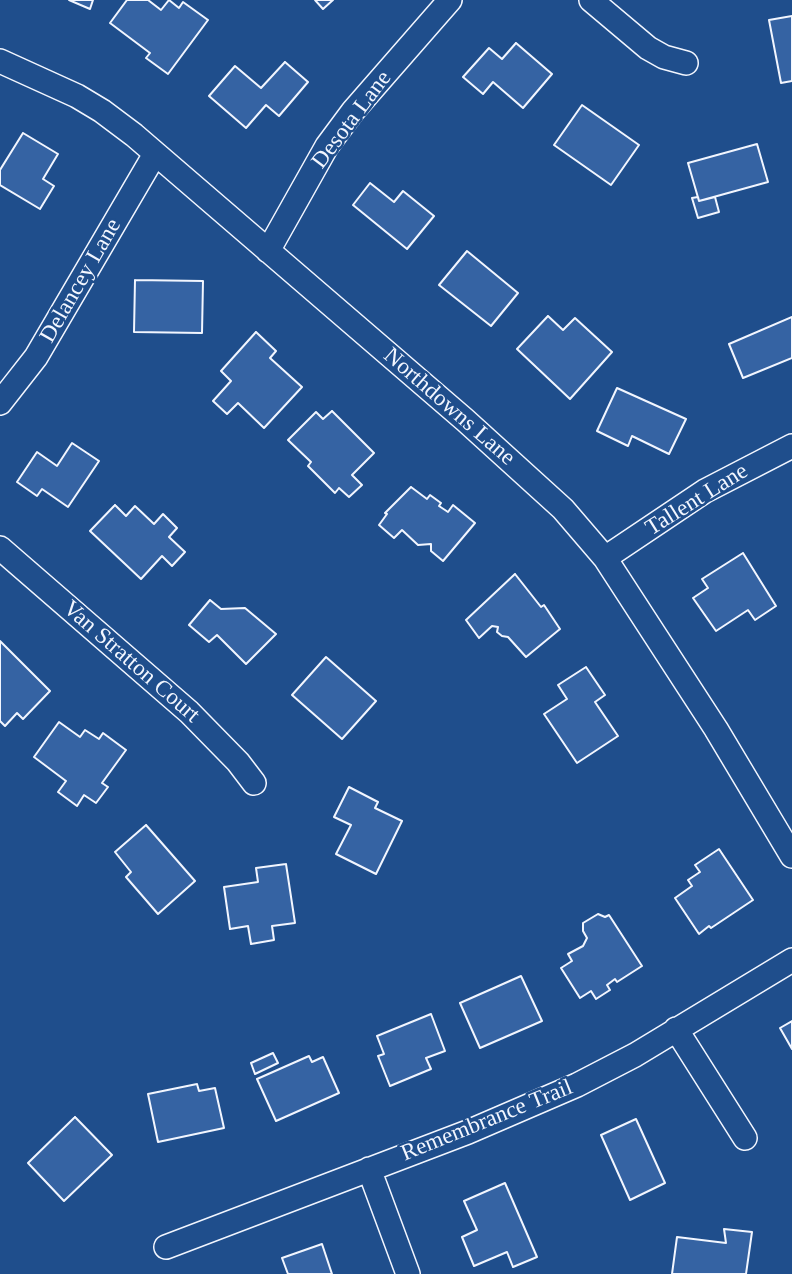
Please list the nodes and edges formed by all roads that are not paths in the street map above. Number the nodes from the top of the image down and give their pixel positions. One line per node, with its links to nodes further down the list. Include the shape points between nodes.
1 (450, 0): 6 (street, Desota Lane, via 327,146)
2 (591, 0): 4 (street, via 648,48)
3 (0, 61): 5 (street, Northdowns Lane, via 77,96)
4 (686, 63)
5 (155, 154): 6 (street, Northdowns Lane); 7 (street, Delancey Lane, via 36,357)
6 (268, 251): 10 (street, Northdowns Lane, via 563,509)
7 (0, 403)
8 (792, 446): 10 (street, Tallent Lane, via 705,491)
9 (0, 548): 11 (street, Van Stratton Court, via 190,712)
10 (605, 558): 12 (street, Northdowns Lane)
11 (254, 783)
12 (792, 856)
13 (792, 960): 14 (street, Remembrance Trail)
14 (676, 1029): 15 (street); 16 (street, Remembrance Trail, via 578,1085)
15 (745, 1138)
16 (369, 1169): 17 (street, Remembrance Trail); 18 (street)
17 (166, 1247)
18 (408, 1274)

